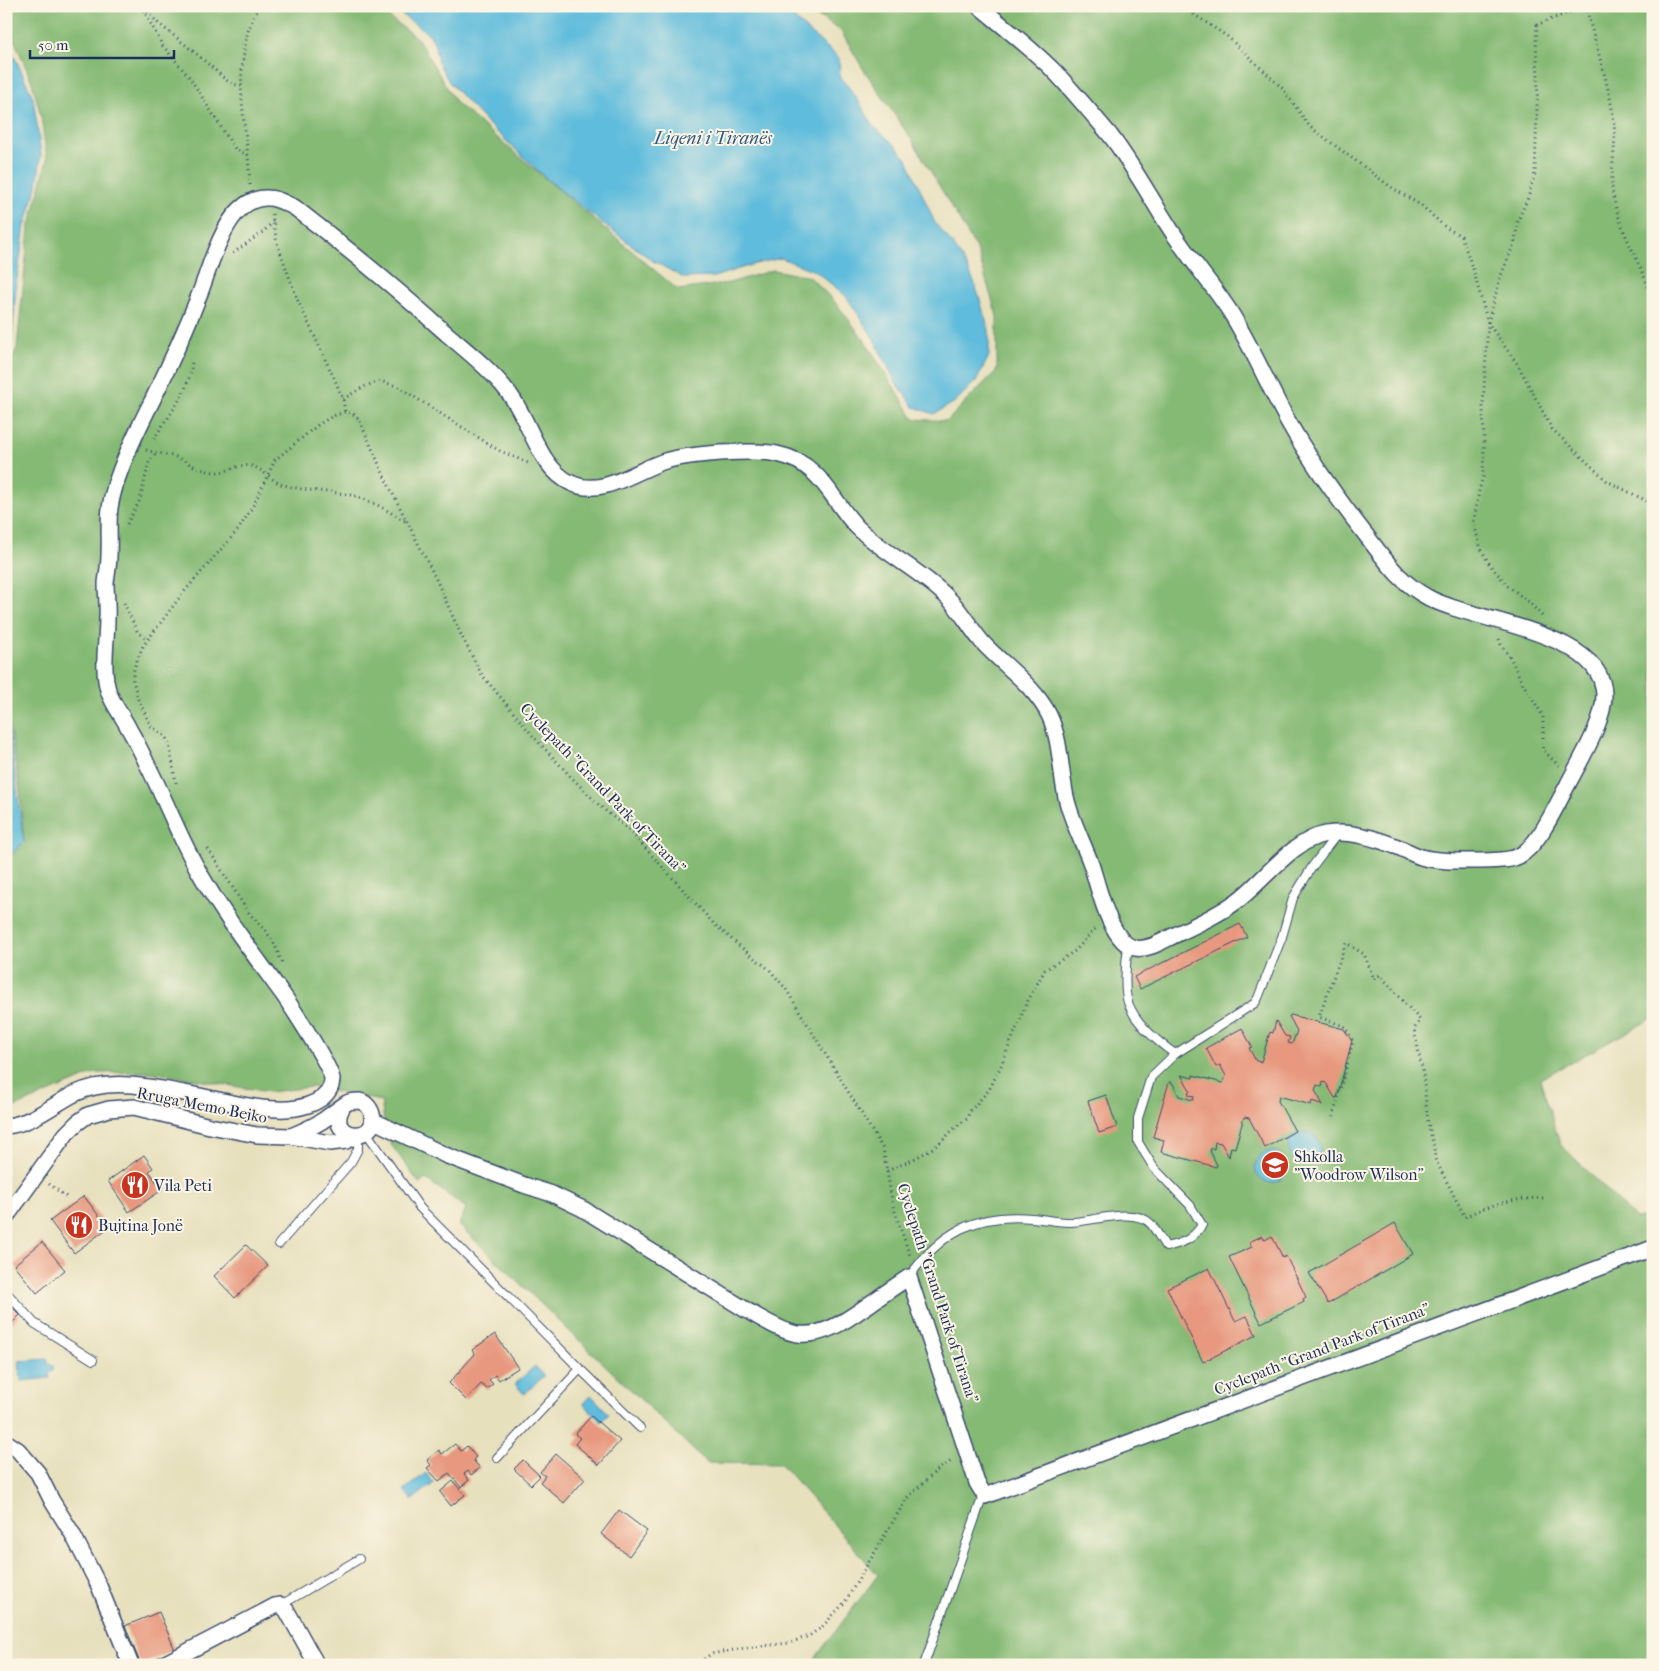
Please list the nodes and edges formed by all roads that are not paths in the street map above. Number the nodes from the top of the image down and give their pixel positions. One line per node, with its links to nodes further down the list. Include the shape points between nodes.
1 (979, 6): 2 (street, via 1053,71 1113,139 1173,233 1229,310 1318,470 1394,572 1425,596 1449,607 1509,623 1559,642 1592,662 1600,675 1605,690 1601,714 1586,750 1533,844 1520,855 1504,860 1455,861 1422,857 1358,835)
2 (1337, 834): 3 (street, via 1322,834 1306,841 1231,906 1148,947); 4 (lane, via 1293,898 1282,936 1255,1003)
3 (1128, 946): 4 (lane, via 1128,1004 1146,1029); 6 (street, via 1111,923 1072,819 1056,738 1046,709 979,638 946,595 862,533 807,465 773,453 694,456 666,460 606,485 584,488 565,481 551,468 512,395 486,368 412,302 294,207 277,200 258,199 239,210 226,228 180,343 132,443 119,478 110,507 106,677 116,708 130,729 188,854 228,920 290,1005 330,1071 330,1088 316,1102 277,1109 148,1086 94,1087 78,1092 20,1124)
4 (1175, 1054): 12 (lane, via 1151,1077 1138,1118 1138,1142 1154,1168 1196,1214 1202,1225 1195,1235 1166,1247 1151,1224 1138,1217 1117,1215 1072,1222 996,1218 957,1230 938,1243)
5 (342, 1108): 7 (street, via 339,1120 345,1132); 7 (street, via 347,1103 360,1101 366,1104 371,1110); 8 (street)
6 (6, 1126)
7 (363, 1130): 8 (street, Rruga Memo Bejko, via 346,1141 330,1143); 10 (lane, via 351,1162); 12 (street, via 445,1155 552,1194 583,1209 746,1310 797,1334 827,1330); 15 (lane, via 420,1208)
8 (291, 1136): 9 (street, Rruga Memo Bejko, via 257,1135 134,1107 109,1109 88,1115 66,1134)
9 (6, 1217)
10 (280, 1244)
11 (1653, 1248): 19 (street)
12 (911, 1273): 19 (street)
13 (6, 1292): 14 (lane, via 34,1323)
14 (93, 1360)
15 (580, 1369): 16 (lane); 18 (lane)
16 (640, 1428)
17 (6, 1442): 22 (street, via 18,1450 38,1473 72,1533 100,1586)
18 (497, 1458)
19 (982, 1500): 25 (lane)
20 (359, 1560): 21 (lane)
21 (281, 1604): 23 (street); 24 (street)
22 (131, 1665)
23 (162, 1665)
24 (317, 1665)
25 (924, 1665)

